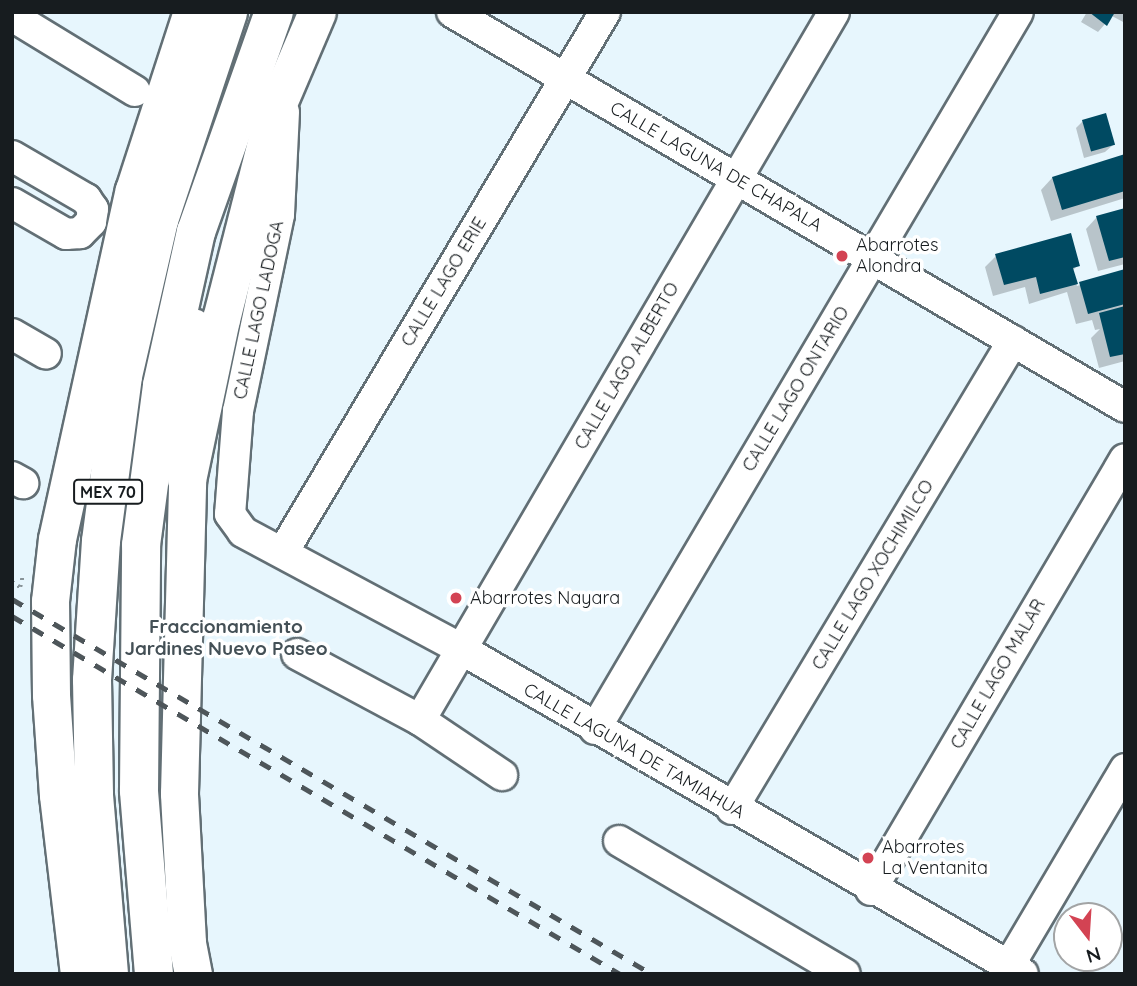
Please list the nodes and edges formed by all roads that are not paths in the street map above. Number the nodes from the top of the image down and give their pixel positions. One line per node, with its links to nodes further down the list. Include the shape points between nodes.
1 (317, 12): 10 (main road)
2 (452, 12): 9 (street, CALLE LAGUNA DE CHAPALA)
3 (605, 12): 9 (street, CALLE LAGO ERIE)
4 (834, 12): 13 (street, CALLE LAGO ALBERTO)
5 (1018, 12): 16 (street, CALLE LAGO ONTARIO)
6 (12, 16): 11 (street)
7 (214, 16): 34 (highway, MEX 70, via 122,376 102,541 93,680)
8 (267, 29): 15 (highway, MEX 70)
9 (565, 79): 13 (street, CALLE LAGUNA DE CHAPALA); 24 (street, CALLE LAGO ERIE)
10 (286, 84): 22 (main road, via 273,115 221,319); 23 (street, CALLE LAGO LADOGA, via 279,215 237,411 230,514)
11 (135, 91)
12 (12, 156): 14 (street, via 86,199 93,209 91,222 79,233 66,234)
13 (736, 179): 16 (street, CALLE LAGUNA DE CHAPALA); 25 (street, CALLE LAGO ALBERTO)
14 (12, 203)
15 (196, 232): 22 (highway); 36 (highway, MEX 70, via 162,385 141,545 139,791)
16 (873, 259): 18 (street, CALLE LAGUNA DE CHAPALA); 28 (street, CALLE LAGO ONTARIO)
17 (12, 334): 19 (street)
18 (1013, 341): 20 (street, CALLE LAGUNA DE CHAPALA); 31 (street, CALLE LAGO XOCHIMILCO)
19 (46, 354)
20 (1125, 407)
21 (1125, 459): 33 (street, CALLE LAGO MALAR)
22 (187, 480): 37 (main road, via 179,793 187,942)
23 (243, 532): 24 (street, CALLE LAGUNA DE TAMIAHUA)
24 (283, 552): 25 (street, CALLE LAGUNA DE TAMIAHUA)
25 (461, 649): 27 (street, CALLE LAGO ALBERTO); 28 (street, CALLE LAGUNA DE TAMIAHUA)
26 (297, 654): 27 (street)
27 (420, 720): 30 (street)
28 (595, 729): 31 (street, CALLE LAGUNA DE TAMIAHUA)
29 (1125, 769): 35 (street)
30 (502, 775)
31 (732, 809): 33 (street, CALLE LAGUNA DE TAMIAHUA)
32 (619, 841): 38 (street)
33 (871, 890): 35 (street, CALLE LAGUNA DE TAMIAHUA)
34 (100, 968)
35 (1012, 971)
36 (154, 974)
37 (193, 974)
38 (845, 974)

